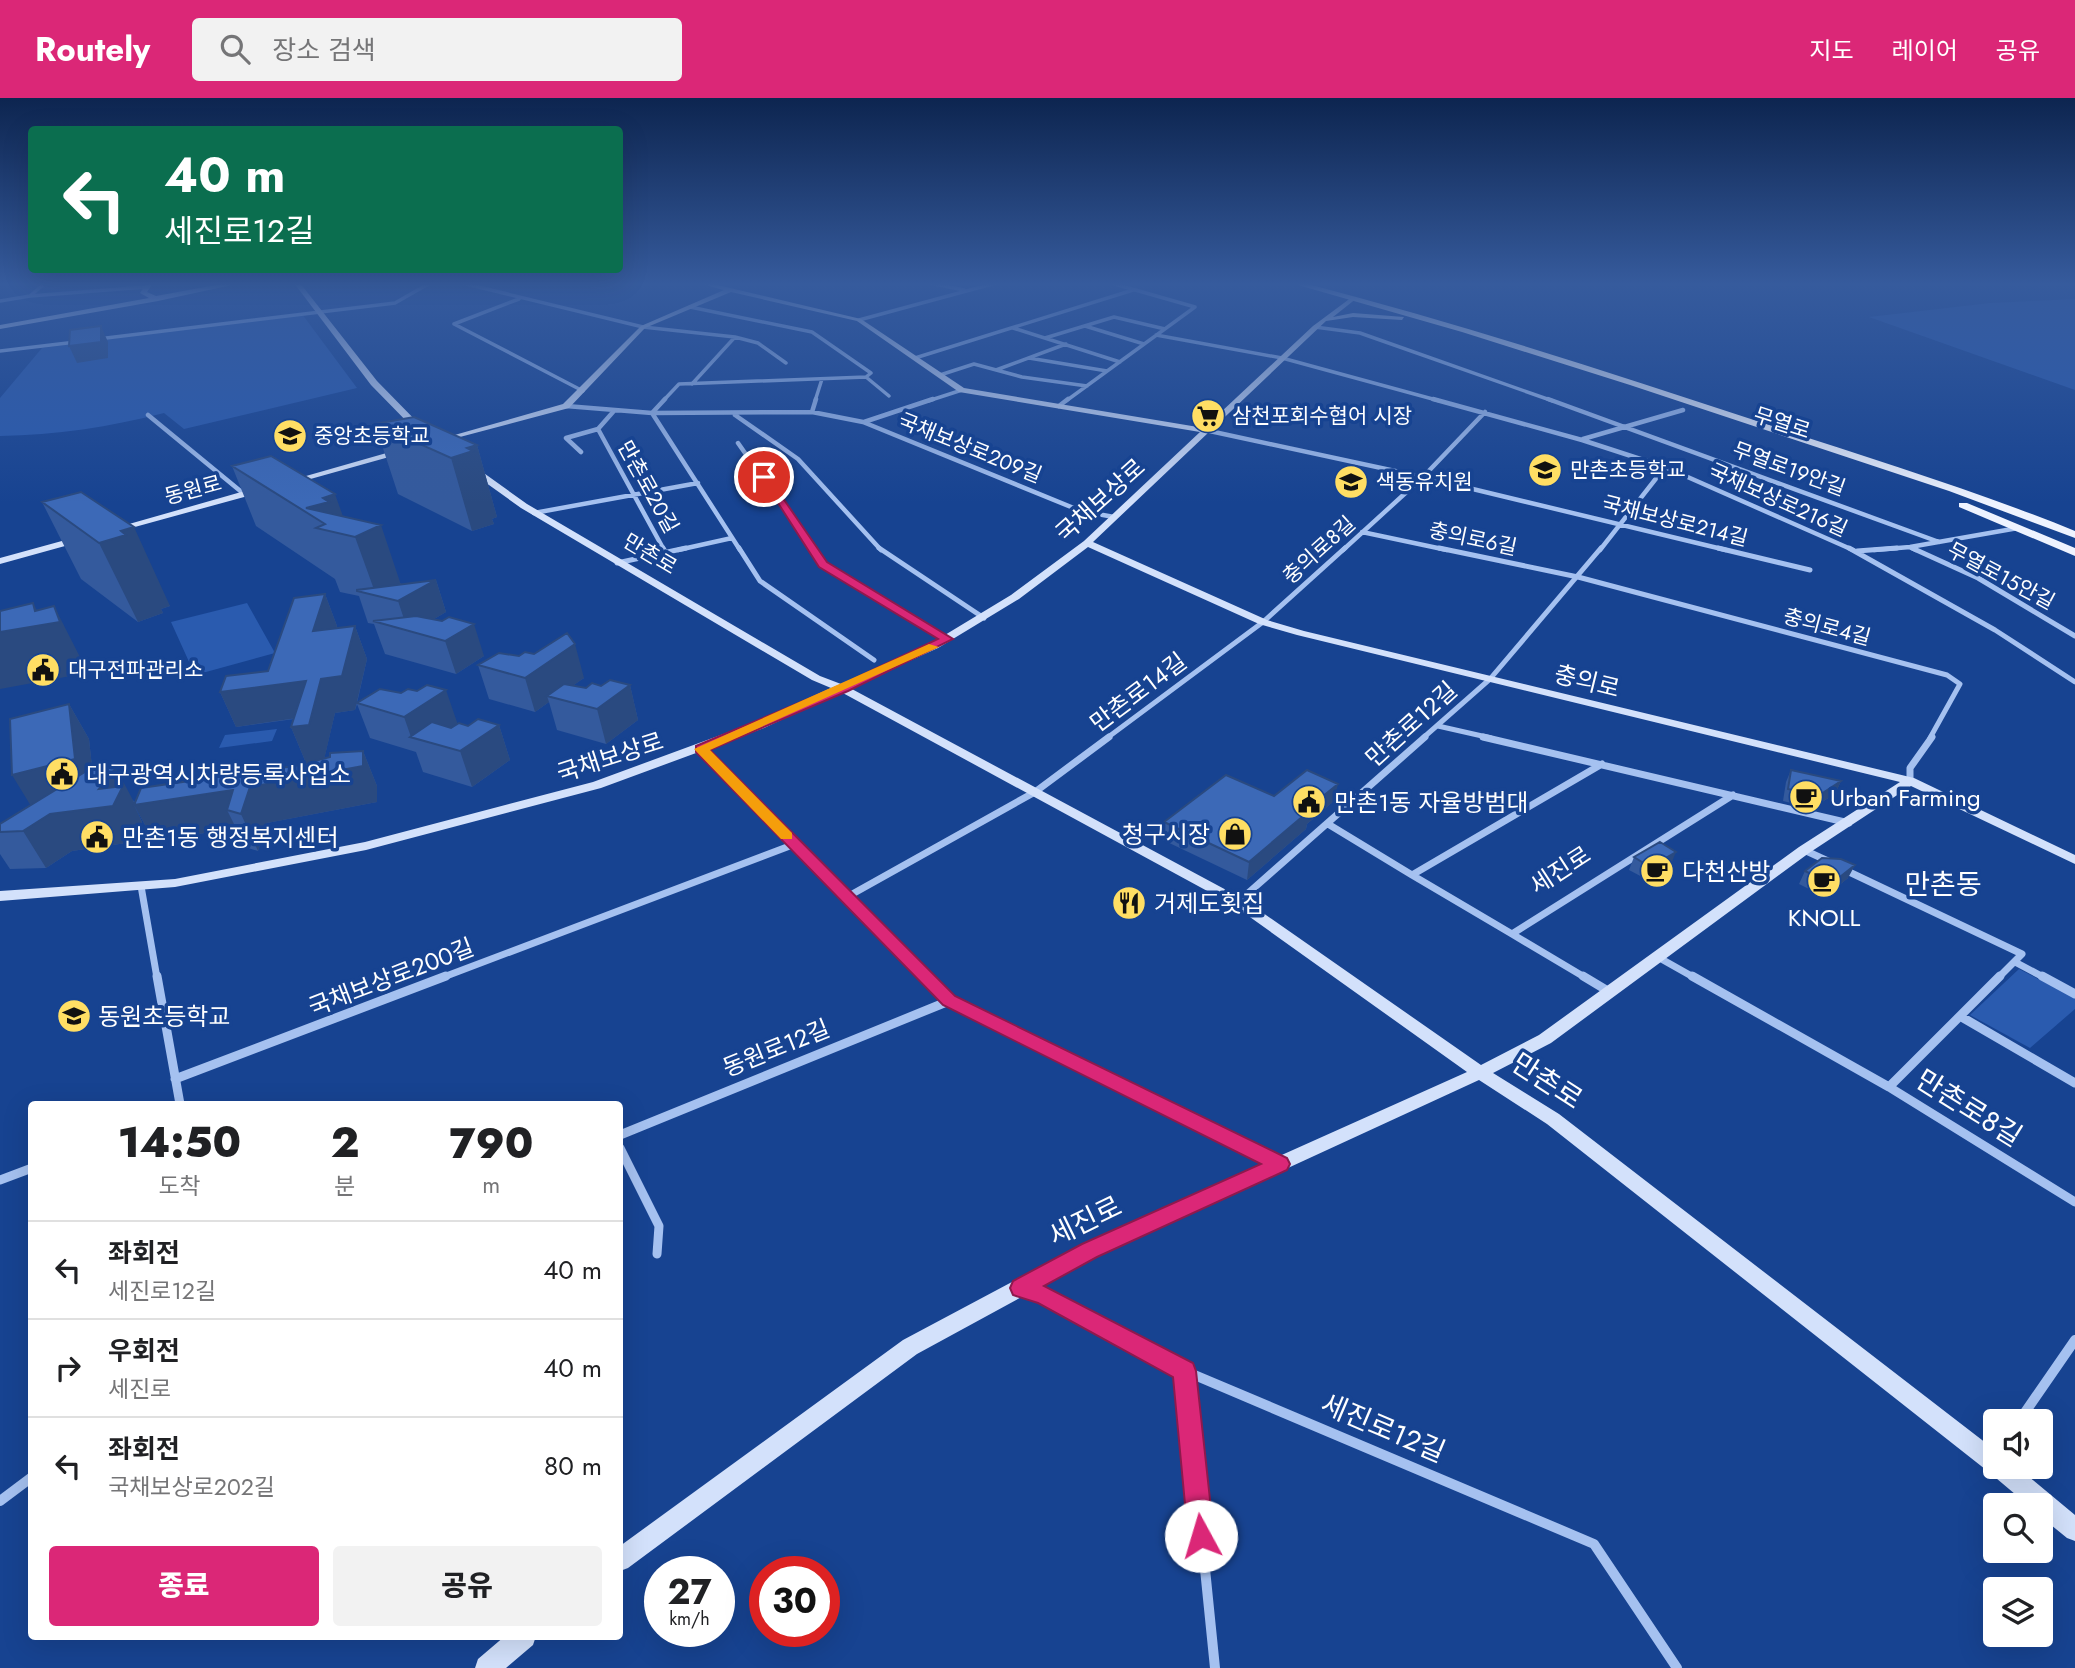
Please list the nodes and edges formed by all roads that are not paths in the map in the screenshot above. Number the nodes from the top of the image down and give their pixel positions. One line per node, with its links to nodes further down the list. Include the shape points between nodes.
1 (353, 356): 45 (main road, 만촌로)
2 (516, 356): 29 (street)
3 (616, 356): 29 (main road)
4 (717, 356): 26 (street)
5 (777, 356): 20 (street)
6 (847, 356): 24 (street, via 871,373)
7 (912, 356): 16 (main road)
8 (921, 356): 16 (street)
9 (1034, 356): 17 (street)
10 (1103, 356): 19 (street)
11 (1128, 356): 19 (street)
12 (1273, 356): 18 (street)
13 (1426, 356): 41 (street, 무열로19안길)
14 (1519, 356): 33 (main road, 무열로)
15 (1551, 356): 64 (main road, 무열로, via 1928,480)
16 (915, 358): 23 (main road)
17 (1029, 358): 21 (street); 22 (street)
18 (1282, 358): 36 (street, 국채보상로216길); 43 (main road, 국채보상로)
19 (1120, 362): 22 (street)
20 (786, 363)
21 (995, 370): 23 (street, via 974,364); 27 (street)
22 (1107, 371): 27 (street)
23 (940, 375): 28 (main road)
24 (866, 377): 25 (street); 30 (street)
25 (822, 379): 26 (street); 34 (street)
26 (692, 384): 37 (street, via 679,384)
27 (1087, 386): 31 (street)
28 (962, 390): 31 (main road); 40 (street)
29 (583, 391): 32 (main road)
30 (889, 396)
31 (1059, 406): 43 (main road)
32 (566, 407): 35 (street, 국채보상로209길); 45 (main road)
33 (1683, 410): 41 (street); 56 (main road, 무열로)
34 (812, 411): 38 (street, 국채보상로209길); 40 (street, 국채보상로209길)
35 (613, 412): 37 (street, 국채보상로209길); 42 (street, 만촌로20길)
36 (1485, 412): 44 (street, 국채보상로216길); 50 (street, 충의로8길)
37 (652, 413): 38 (street, 국채보상로209길); 52 (street)
38 (734, 414): 77 (street, via 799,459 882,551)
39 (148, 415): 54 (street)
40 (863, 422): 59 (street, 국채보상로209길, via 1081,511)
41 (1627, 427): 44 (street); 67 (street, 무열로19안길)
42 (598, 429): 48 (street, 만촌로20길, via 566,438); 55 (street, 만촌로20길)
43 (1205, 430): 50 (street, 국채보상로214길); 59 (main road, 국채보상로)
44 (1582, 440): 49 (street, 국채보상로216길)
45 (435, 441): 58 (main road, 만촌로)
46 (738, 443): 80 (street, via 823,564)
47 (413, 447): 51 (main road)
48 (581, 452)
49 (1665, 467): 60 (street); 70 (street, 국채보상로216길)
50 (1423, 477): 60 (street, 국채보상로214길); 63 (street, 충의로8길)
51 (283, 483)
52 (698, 483): 55 (street); 66 (street)
53 (270, 486): 54 (main road, 동원로)
54 (244, 494): 62 (main road, 동원로)
55 (635, 494): 58 (street); 72 (street, 만촌로20길)
56 (1941, 497)
57 (1952, 501): 61 (main road)
58 (534, 513): 74 (main road, 만촌로)
59 (1114, 517): 68 (main road, 국채보상로)
60 (1622, 524): 75 (street, 국채보상로214길); 76 (street)
61 (2021, 528): 67 (street); 71 (main road)
62 (103, 532)
63 (1362, 532): 76 (street, 충의로6길); 78 (street, 충의로8길)
64 (2075, 535)
65 (90, 536): 73 (main road)
66 (732, 538): 72 (street); 81 (street, via 760,581)
67 (1939, 542): 69 (street)
68 (1087, 543): 77 (main road, 국채보상로); 78 (main road, 충의로)
69 (1910, 547): 70 (street); 79 (street, 무열로15안길, via 1978,578)
70 (1856, 551): 83 (street, 국채보상로216길, via 1995,630)
71 (2075, 552)
72 (666, 553): 74 (street, 만촌로20길)
73 (0, 561)
74 (617, 563): 84 (main road, 만촌로, via 816,678)
75 (1810, 570)
76 (1578, 577): 82 (street); 88 (street, 충의로4길, via 1947,675 1960,684 1943,720 1910,768)
77 (984, 618): 80 (main road, 국채보상로)
78 (1263, 622): 82 (main road, 충의로); 89 (street, 만촌로14길)
79 (2075, 636)
80 (947, 639): 84 (main road, 국채보상로)
81 (874, 660)
82 (1490, 679): 85 (street, 만촌로12길); 88 (main road, 충의로)
83 (2075, 682)
84 (843, 689): 86 (main road, 국채보상로); 89 (main road, 만촌로)
85 (1438, 726): 87 (street); 92 (street, 만촌로12길)
86 (701, 749): 93 (street); 97 (main road, 국채보상로, via 597,786 431,830 225,875)
87 (1603, 764): 90 (street); 96 (street)
88 (1910, 781): 91 (main road, 세진로); 95 (main road, 충의로)
89 (1035, 792): 99 (street); 100 (main road, 만촌로)
90 (1733, 795): 91 (street); 101 (street, 세진로)
91 (1850, 823): 94 (main road, 세진로)
92 (1328, 824): 96 (street); 100 (street, 만촌로12길)
93 (795, 844): 99 (street); 109 (street, 국채보상로200길)
94 (1804, 850): 102 (main road, 세진로); 103 (street, 만촌로8길, via 2022,954)
95 (2075, 860)
96 (1412, 875): 101 (street)
97 (141, 886): 98 (main road, 국채보상로); 109 (street)
98 (0, 896)
99 (847, 897): 106 (street)
100 (1238, 902): 108 (main road, 만촌로)
101 (1512, 934): 104 (street)
102 (1656, 956): 104 (main road, 세진로); 111 (street)
103 (2015, 962): 105 (street); 107 (street, 만촌로8길)
104 (1608, 991): 108 (main road, 세진로, via 1545,1039)
105 (2075, 994)
106 (949, 1001): 113 (street, 동원로12길); 115 (street)
107 (1960, 1016): 110 (street); 111 (street, 만촌로8길)
108 (1480, 1073): 115 (main road, 세진로); 124 (main road, 만촌로, via 1553,1119)
109 (175, 1079): 112 (street)
110 (2075, 1083)
111 (1889, 1087): 118 (street, 만촌로8길)
112 (179, 1101)
113 (623, 1134)
114 (623, 1154): 119 (street, via 659,1226)
115 (1280, 1164): 120 (main road, 세진로, via 1090,1250)
116 (28, 1170): 117 (street)
117 (0, 1180)
118 (2075, 1202)
119 (657, 1254)
120 (1021, 1288): 122 (street, 세진로12길, via 1045,1296); 129 (main road, 세진로, via 910,1348)
121 (2075, 1340): 123 (street)
122 (1185, 1371): 132 (street); 133 (street, 세진로12길, via 1594,1544)
123 (2027, 1409)
124 (1983, 1453)
125 (2015, 1479): 128 (main road, 만촌로)
126 (28, 1480): 127 (street)
127 (0, 1501)
128 (2075, 1530)
129 (623, 1558)
130 (519, 1640): 131 (main road)
131 (487, 1668)
132 (1215, 1668)
133 (1677, 1668)

